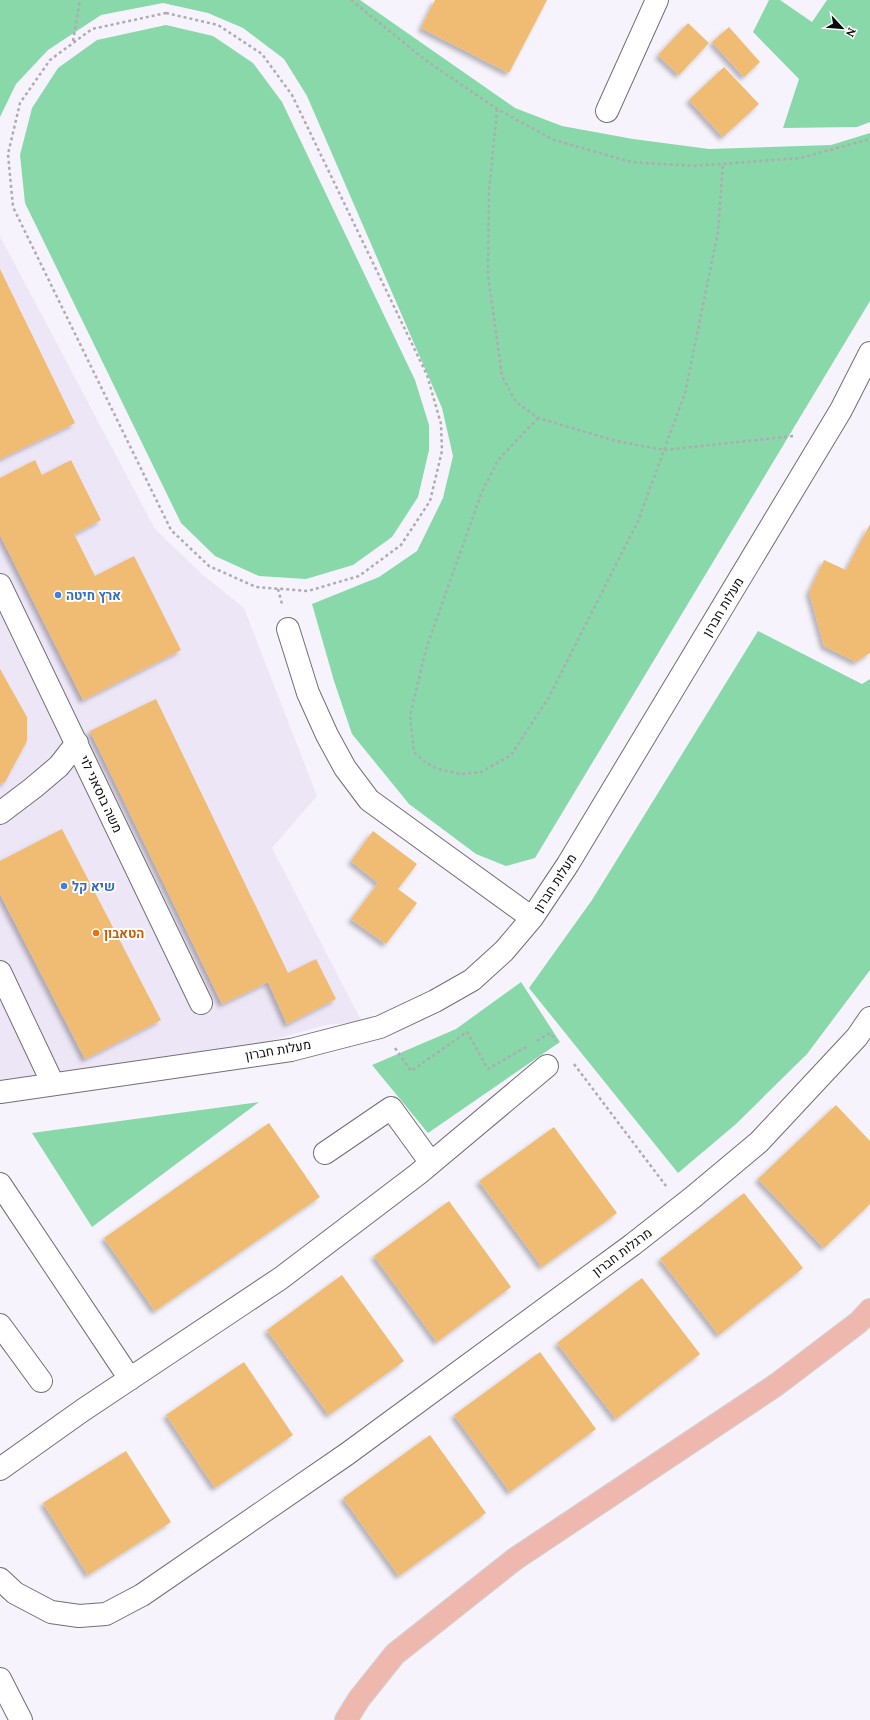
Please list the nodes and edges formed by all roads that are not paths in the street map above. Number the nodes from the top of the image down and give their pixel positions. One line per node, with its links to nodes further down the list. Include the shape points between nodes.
1 (657, 0): 2 (street)
2 (607, 111)
3 (870, 353): 8 (street, מעלות חברון, via 841,410 568,864)
4 (0, 584): 6 (street, משה בוסאני לוי)
5 (288, 629): 8 (street, via 308,693 324,728 345,768 369,800)
6 (77, 743): 7 (street, via 59,766); 10 (street, משה בוסאני לוי)
7 (0, 812)
8 (532, 918): 13 (street, מעלות חברון, via 504,951 472,980 434,1002 380,1027 291,1050)
9 (0, 972): 13 (street)
10 (201, 1004)
11 (870, 1018): 23 (street, מרגלות חברון, via 857,1037 759,1142 692,1198 626,1250 347,1454 142,1595 106,1614 79,1616 52,1612 14,1593)
12 (547, 1066): 16 (street)
13 (53, 1084): 14 (street, מעלות חברון)
14 (0, 1092)
15 (325, 1153): 16 (street, via 391,1108)
16 (431, 1164): 20 (street, via 280,1278)
17 (0, 1184): 20 (street)
18 (870, 1310): 26 (main road, via 859,1322 776,1385 515,1559 395,1654 359,1699)
19 (0, 1325): 21 (street)
20 (130, 1379): 22 (street)
21 (41, 1381)
22 (0, 1469)
23 (0, 1579)
24 (0, 1679): 25 (street)
25 (21, 1720)
26 (346, 1720)

